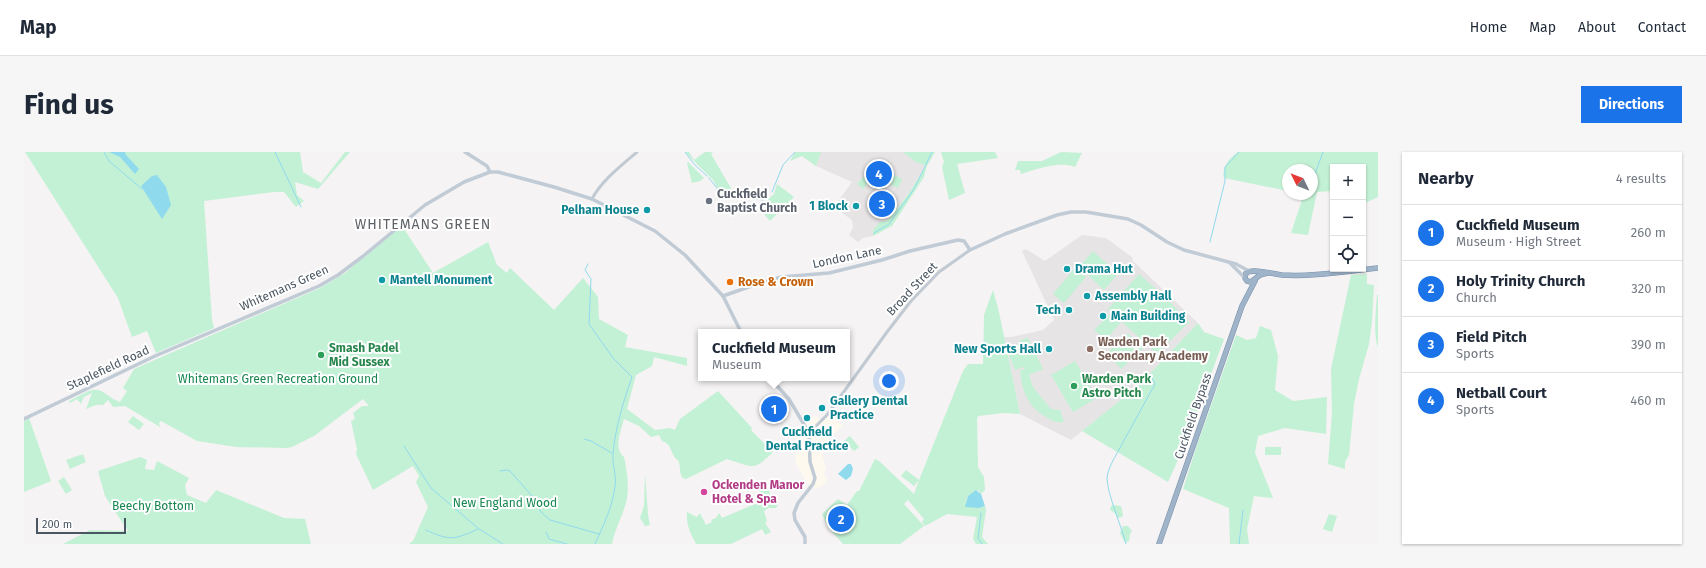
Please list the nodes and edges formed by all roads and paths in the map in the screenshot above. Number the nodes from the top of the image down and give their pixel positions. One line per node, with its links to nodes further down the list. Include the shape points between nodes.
1 (465, 152): 3 (main road, via 487,166)
2 (638, 152): 4 (street, via 607,180)
3 (490, 172): 4 (main road, via 514,176); 15 (main road, Whitemans Green, via 464,182 425,204 329,281)
4 (592, 199): 13 (main road, via 647,225 662,236 688,258)
5 (970, 250): 6 (main road, Broad Street, via 1005,234 1071,212 1128,220 1177,247); 13 (main road, London Lane, via 964,241 958,240 829,273 781,278); 18 (street, Broad Street, via 939,272 911,302 827,415)
6 (1229, 263): 8 (main road); 10 (main road)
7 (1378, 268): 9 (highway, via 1311,275)
8 (1251, 271): 9 (highway); 10 (highway, via 1246,273); 11 (highway, via 1256,273)
9 (1267, 273): 11 (highway, via 1260,275)
10 (1245, 279): 11 (highway, via 1251,282); 12 (highway, Cuckfield Bypass)
11 (1256, 280): 12 (highway, Cuckfield Bypass)
12 (1247, 294): 20 (highway, Cuckfield Bypass)
13 (723, 296): 14 (main road)
14 (740, 329)
15 (201, 336): 17 (main road, Staplefield Road)
16 (773, 381): 18 (main road, via 789,399)
17 (24, 419)
18 (809, 433): 19 (main road, via 810,462 815,478 794,513 795,520 805,537)
19 (805, 544)
20 (1159, 544)

